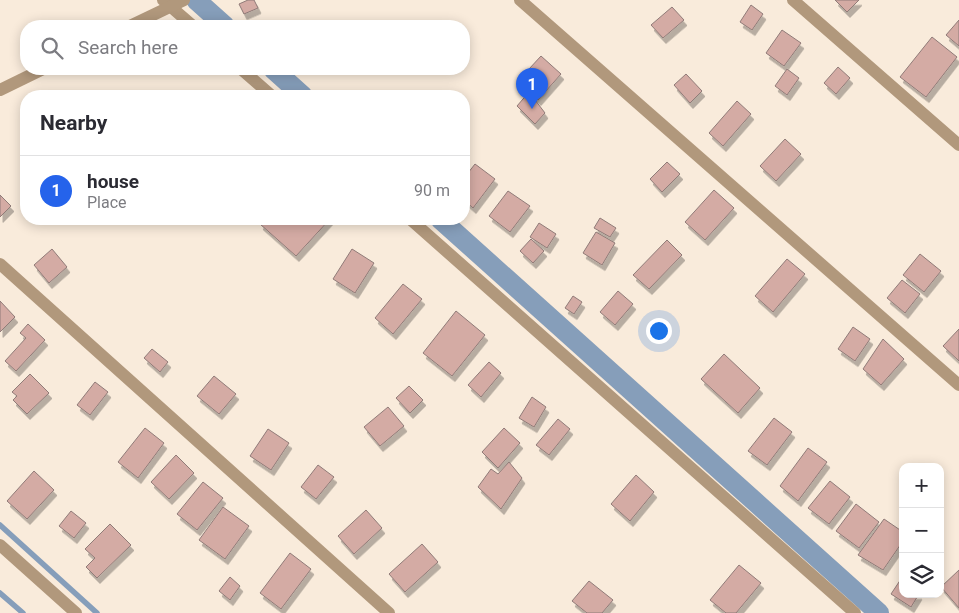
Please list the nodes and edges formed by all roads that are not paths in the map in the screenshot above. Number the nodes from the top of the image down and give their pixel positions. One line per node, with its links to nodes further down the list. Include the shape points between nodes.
1 (184, 0): 4 (street)
2 (520, 0): 14 (street)
3 (793, 0): 11 (street)
4 (167, 3): 5 (street); 6 (street)
5 (140, 20)
6 (186, 20)
7 (31, 75): 9 (street)
8 (248, 75): 10 (street)
9 (0, 90)
10 (265, 90)
11 (959, 145)
12 (417, 225): 16 (street)
13 (0, 264): 18 (street)
14 (959, 385)
15 (0, 545): 17 (street)
16 (850, 612)
17 (76, 613)
18 (389, 613)

